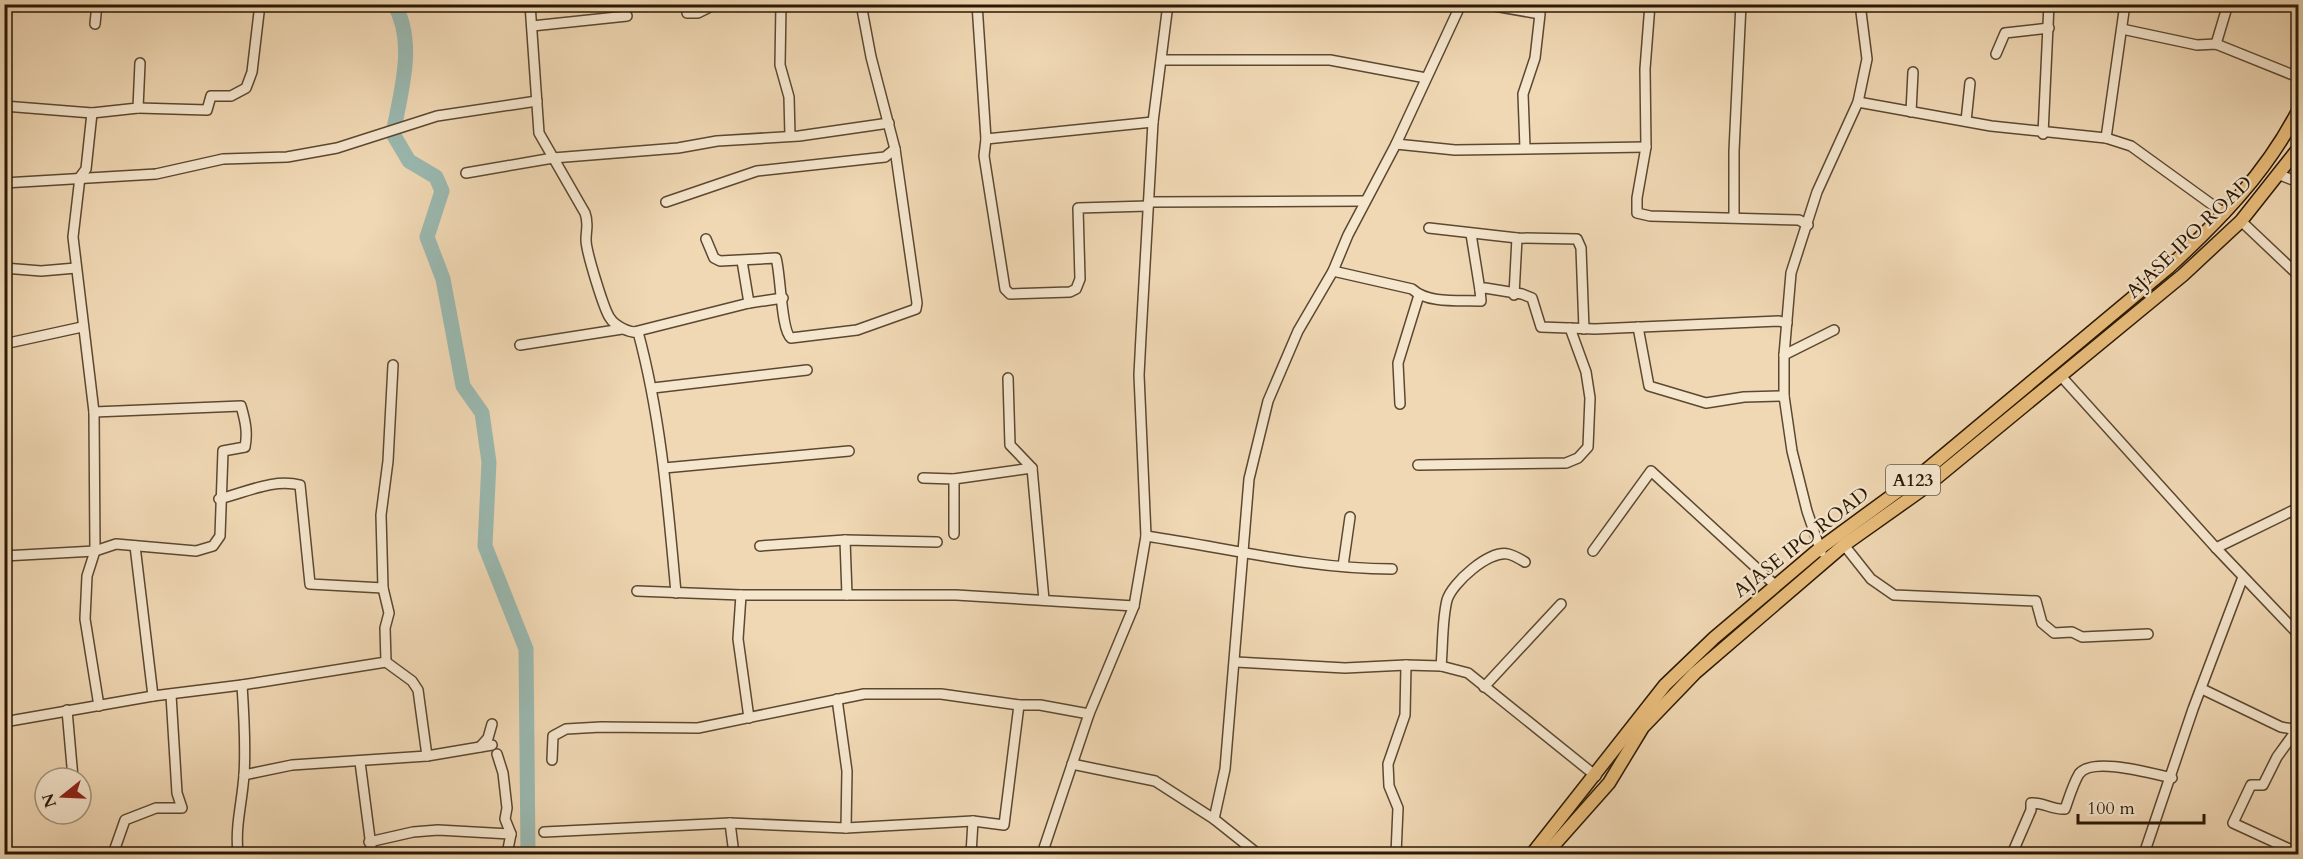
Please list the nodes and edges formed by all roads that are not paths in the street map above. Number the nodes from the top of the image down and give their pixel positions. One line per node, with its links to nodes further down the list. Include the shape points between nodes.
1 (97, 4): 20 (street)
2 (260, 4): 35 (street, via 252,72 246,88 231,96 211,96 207,110)
3 (530, 4): 21 (street)
4 (716, 4): 18 (street, via 698,13)
5 (781, 4): 43 (street, via 780,65 789,97)
6 (861, 4): 41 (street)
7 (977, 4): 45 (street)
8 (1168, 4): 26 (street)
9 (1461, 4): 30 (street)
10 (1483, 4): 17 (street)
11 (1650, 4): 47 (street, via 1645,69)
12 (1741, 4): 61 (street)
13 (1860, 4): 33 (street, via 1867,60)
14 (2049, 4): 22 (street)
15 (2125, 4): 23 (street)
16 (2228, 4): 24 (street)
17 (1540, 9): 48 (street, via 1535,58 1523,94)
18 (687, 13)
19 (627, 16): 21 (street)
20 (95, 24)
21 (532, 26): 32 (street)
22 (2049, 28): 25 (street, via 2005,33); 42 (street)
23 (2122, 29): 24 (street, via 2197,45); 44 (street)
24 (2216, 44): 29 (street)
25 (1996, 54)
26 (1162, 60): 30 (street, via 1330,60); 40 (street)
27 (140, 63): 35 (street)
28 (1913, 72): 36 (street)
29 (2298, 76)
30 (1426, 78): 46 (street)
31 (1970, 83): 39 (street)
32 (537, 101): 51 (street, via 539,133); 54 (street, via 437,116 337,148 287,157 223,159 156,174)
33 (1858, 102): 36 (street); 63 (street, via 1817,192)
34 (4, 106): 38 (street)
35 (138, 108): 38 (street)
36 (1911, 111): 39 (street)
37 (2298, 111): 60 (highway, AJASE IPO ROAD / A123, via 2256,180)
38 (92, 113): 54 (street, via 86,169)
39 (1966, 121): 42 (street)
40 (1154, 122): 45 (street); 59 (street)
41 (889, 123): 43 (street); 50 (street)
42 (2043, 134): 44 (street)
43 (790, 136): 51 (street)
44 (2106, 138): 60 (street, via 2131,146)
45 (986, 139): 59 (street, via 984,156 1005,289 1010,294 1076,289 1080,279 1078,208)
46 (1396, 144): 48 (street, via 1455,150); 57 (street)
47 (1646, 147): 48 (street); 61 (street, via 1637,213)
48 (1525, 148)
49 (2298, 149): 53 (highway, AJASE IPO ROAD / A123)
50 (895, 150): 58 (street, via 885,157 757,171); 76 (street, via 916,309 857,330 791,338 784,329)
51 (553, 158): 52 (street); 82 (street, via 589,222 588,255 609,317)
52 (466, 173)
53 (2280, 175): 55 (street); 62 (highway, AJASE IPO ROAD / A123)
54 (80, 177): 56 (street); 70 (street, via 73,237)
55 (2298, 182)
56 (4, 183)
57 (1365, 201): 59 (street); 71 (street)
58 (666, 202)
59 (1149, 204): 107 (street, via 1139,375)
60 (2225, 214): 114 (highway, AJASE IPO ROAD / A123, via 2168,268 1920,475)
61 (1734, 217): 63 (street, via 1799,220)
62 (2241, 221): 72 (street); 91 (highway, AJASE IPO ROAD / A123, via 2183,275)
63 (1808, 225): 78 (street, via 1791,273)
64 (1428, 228): 65 (street)
65 (1471, 234): 66 (street); 73 (street)
66 (1517, 238): 75 (street); 83 (street, via 1577,239 1581,248)
67 (706, 239): 68 (street, via 714,258)
68 (742, 261): 76 (street, via 776,258); 77 (street)
69 (4, 268): 70 (street)
70 (76, 268): 79 (street)
71 (1333, 271): 74 (street, via 1413,289); 117 (street, via 1298,331 1269,401 1249,479)
72 (2298, 275)
73 (1480, 290): 74 (street, via 1480,302); 75 (street)
74 (1419, 295): 95 (street, via 1398,363)
75 (1514, 295): 81 (street, via 1532,298 1540,327)
76 (783, 298): 77 (street)
77 (749, 303): 85 (street)
78 (1787, 323): 80 (street); 88 (street)
79 (82, 327): 86 (street); 96 (street)
80 (1638, 327): 83 (street); 94 (street, via 1649,386 1706,403)
81 (1570, 328): 83 (street); 98 (street, via 1587,372 1590,398 1588,447 1578,458 1566,464)
82 (622, 329): 85 (street); 87 (street)
83 (1584, 329)
84 (1834, 330): 88 (street)
85 (633, 332): 93 (street, via 638,332)
86 (4, 344)
87 (520, 345)
88 (1784, 355): 94 (street)
89 (393, 365): 125 (street, via 381,515)
90 (807, 370): 93 (street)
91 (2060, 375): 110 (highway, AJASE IPO ROAD / A123, via 1923,489); 113 (street)
92 (1008, 378): 100 (street, via 1010,445)
93 (653, 388): 99 (street)
94 (1784, 396): 114 (street, via 1792,451)
95 (1400, 404)
96 (94, 412): 103 (street, via 241,406 246,425 245,447 223,451); 115 (street)
97 (849, 451): 99 (street)
98 (1418, 465)
99 (664, 468): 127 (street)
100 (1032, 468): 102 (street); 130 (street)
101 (923, 478): 102 (street)
102 (954, 479): 106 (street)
103 (219, 499): 111 (street, via 220,536 213,546 196,551); 125 (street, via 265,485 300,485 310,584)
104 (2298, 508): 113 (street)
105 (1350, 517): 121 (street)
106 (954, 534)
107 (1146, 537): 117 (street); 132 (street)
108 (845, 540): 109 (street); 112 (street); 129 (street)
109 (937, 542)
110 (1844, 545): 119 (highway, AJASE IPO ROAD / A123); 133 (street, via 1871,579 1894,595 2036,601 2042,623 2054,633 2072,632 2082,637)
111 (135, 546): 115 (street, via 116,544); 143 (street)
112 (760, 546)
113 (2216, 548): 123 (street)
114 (1819, 549): 119 (street); 124 (highway, AJASE IPO ROAD / A123)
115 (95, 551): 118 (street); 146 (street, via 87,576 85,619)
116 (1593, 551): 124 (street, via 1652,471)
117 (1243, 553): 121 (street); 136 (street)
118 (5, 555)
119 (1827, 560): 171 (highway, AJASE IPO ROAD / A123, via 1670,698 1643,727 1609,783)
120 (1525, 562): 138 (street, via 1507,554 1493,555 1451,590)
121 (1343, 566): 122 (street)
122 (1392, 569)
123 (2243, 577): 134 (street); 141 (street)
124 (1774, 585): 162 (highway, AJASE IPO ROAD / A123, via 1665,685)
125 (383, 588): 135 (street, via 389,613 385,628)
126 (637, 591): 127 (street)
127 (676, 593): 128 (street)
128 (741, 595): 129 (street); 149 (street, via 738,639)
129 (847, 595): 130 (street)
130 (1044, 600): 132 (street)
131 (1561, 604): 140 (street)
132 (1134, 606): 148 (street)
133 (2148, 634)
134 (2298, 634)
135 (386, 662): 139 (street); 156 (street, via 418,690)
136 (1236, 662): 137 (street, via 1345,668); 164 (street, via 1225,769)
137 (1406, 664): 138 (street); 181 (street, via 1405,715 1388,764 1389,786 1398,808)
138 (1441, 666): 140 (street, via 1468,673)
139 (242, 686): 142 (street); 161 (street)
140 (1484, 687): 162 (street)
141 (2202, 689): 152 (street); 163 (street)
142 (171, 695): 143 (street); 173 (street, via 177,793 182,808 156,808 125,820)
143 (153, 696): 146 (street)
144 (837, 699): 145 (street, via 864,694 941,693); 149 (street); 167 (street, via 847,771)
145 (1019, 705): 148 (street); 165 (street, via 1004,825)
146 (99, 706): 147 (street)
147 (67, 710): 150 (street); 160 (street)
148 (1089, 714): 159 (street)
149 (749, 718): 157 (street, via 698,728 566,729 553,736)
150 (4, 722)
151 (492, 724): 155 (street)
152 (2281, 727): 153 (street); 154 (street)
153 (2298, 729): 154 (street)
154 (2287, 742): 172 (street, via 2263,785 2250,785 2233,823)
155 (480, 747): 156 (street); 169 (street, via 494,750 503,773 506,819)
156 (428, 756): 158 (street)
157 (552, 760)
158 (360, 762): 161 (street, via 292,765); 170 (street)
159 (1072, 764): 164 (street, via 1155,781); 179 (street)
160 (72, 766)
161 (244, 776): 174 (street, via 235,829)
162 (1596, 776): 182 (highway, AJASE IPO ROAD / A123)
163 (2172, 778): 183 (street, via 2112,766 2084,769 2065,809 2051,810 2038,802 2031,803); 184 (street)
164 (1214, 819): 180 (street)
165 (973, 821): 167 (street); 178 (street)
166 (730, 823): 167 (street); 168 (street); 177 (street)
167 (846, 828)
168 (544, 832)
169 (511, 834): 170 (street, via 413,831); 176 (street)
170 (369, 842): 175 (street)
171 (1552, 852)
172 (2298, 854)
173 (113, 855)
174 (238, 855)
175 (372, 855)
176 (507, 855)
177 (734, 855)
178 (971, 855)
179 (1042, 855)
180 (1258, 855)
181 (1396, 855)
182 (1532, 855)
183 (2012, 855)
184 (2144, 855)

